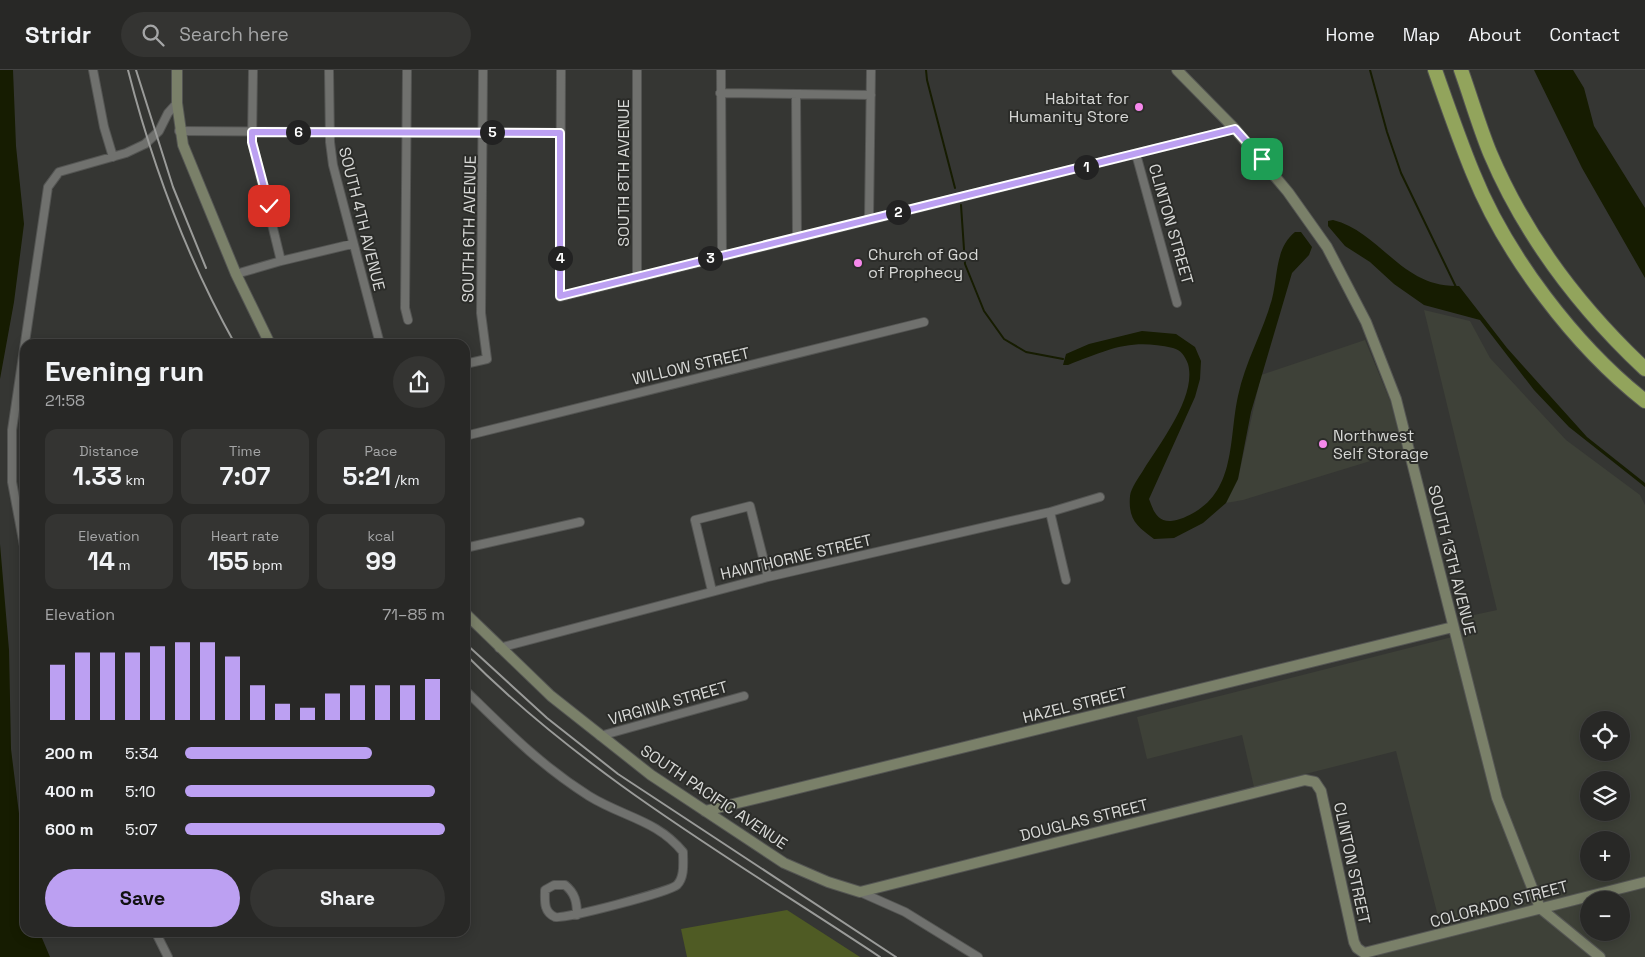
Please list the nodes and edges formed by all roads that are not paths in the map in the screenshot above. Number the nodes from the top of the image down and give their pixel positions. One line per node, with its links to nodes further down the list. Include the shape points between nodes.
1 (93, 70): 26 (street)
2 (177, 70): 17 (street)
3 (253, 70): 20 (street)
4 (329, 70): 21 (street, SOUTH 4TH AVENUE)
5 (407, 70): 22 (street)
6 (483, 70): 23 (street, SOUTH 6TH AVENUE)
7 (561, 70): 24 (street)
8 (637, 70): 33 (street, SOUTH 8TH AVENUE)
9 (721, 70): 14 (street)
10 (871, 70): 16 (street)
11 (1177, 70): 18 (street, SOUTH 13TH AVENUE)
12 (1435, 70): 43 (highway, via 1473,174 1506,239 1535,284 1588,347)
13 (1461, 70): 41 (highway, via 1490,153 1522,218 1551,263 1604,330)
14 (720, 93): 15 (street); 30 (street)
15 (796, 94): 16 (street); 28 (street)
16 (871, 95): 27 (street)
17 (177, 103): 19 (street); 26 (street, via 153,138 136,149)
18 (1235, 129): 25 (street); 54 (street, SOUTH 13TH AVENUE, via 1288,192 1327,247 1366,322 1396,398)
19 (179, 132): 20 (street); 32 (street, via 210,216)
20 (252, 132): 21 (street); 31 (street)
21 (330, 132): 22 (street); 29 (street, SOUTH 4TH AVENUE, via 333,165)
22 (407, 132): 23 (street); 35 (street, via 405,308)
23 (484, 132): 24 (street); 40 (street, SOUTH 6TH AVENUE, via 481,313 487,359)
24 (560, 133): 33 (street, via 560,296)
25 (1136, 154): 27 (street); 34 (street, CLINTON STREET)
26 (113, 157): 37 (street, via 59,172 48,187)
27 (869, 218): 28 (street)
28 (797, 236): 30 (street)
29 (352, 244): 31 (street); 39 (street, SOUTH 4TH AVENUE)
30 (722, 255): 33 (street)
31 (281, 261): 32 (street)
32 (236, 274): 38 (street)
33 (638, 277)
34 (1177, 303)
35 (408, 320)
36 (924, 322): 44 (street, WILLOW STREET)
37 (25, 339)
38 (268, 339)
39 (379, 339)
40 (470, 363)
41 (1645, 369)
42 (20, 376): 48 (street, via 12,430 12,482)
43 (1645, 401)
44 (470, 435)
45 (1100, 496): 46 (street, HAWTHORNE STREET)
46 (1050, 512): 50 (street, HAWTHORNE STREET); 51 (street)
47 (580, 522): 49 (street)
48 (20, 524)
49 (470, 547)
50 (768, 577): 52 (street, HAWTHORNE STREET); 52 (street, via 750,506 695,520)
51 (1066, 580)
52 (712, 591): 55 (street, HAWTHORNE STREET)
53 (470, 619): 55 (street, SOUTH PACIFIC AVENUE)
54 (1453, 627): 60 (street, HAZEL STREET); 63 (street, SOUTH 13TH AVENUE, via 1498,798)
55 (499, 648): 58 (street, SOUTH PACIFIC AVENUE)
56 (470, 695): 64 (street, via 538,761 591,797 670,836 683,852 683,872 677,885)
57 (744, 696): 58 (street, VIRGINIA STREET)
58 (600, 736): 60 (street, SOUTH PACIFIC AVENUE)
59 (1315, 782): 62 (street, DOUGLAS STREET, via 1305,780); 66 (street, CLINTON STREET, via 1321,791 1354,942)
60 (705, 811): 62 (street, SOUTH PACIFIC AVENUE, via 784,863)
61 (1645, 882): 63 (street, COLORADO STREET)
62 (860, 892): 68 (street, SOUTH PACIFIC AVENUE, via 905,912)
63 (1540, 908): 66 (street, COLORADO STREET, via 1369,953); 69 (street)
64 (578, 915): 64 (street, via 556,917 548,913 544,903 545,890 554,885 564,885 572,891)
65 (158, 937): 67 (street)
66 (1361, 951)
67 (168, 957)
68 (978, 957)
69 (1600, 957)

